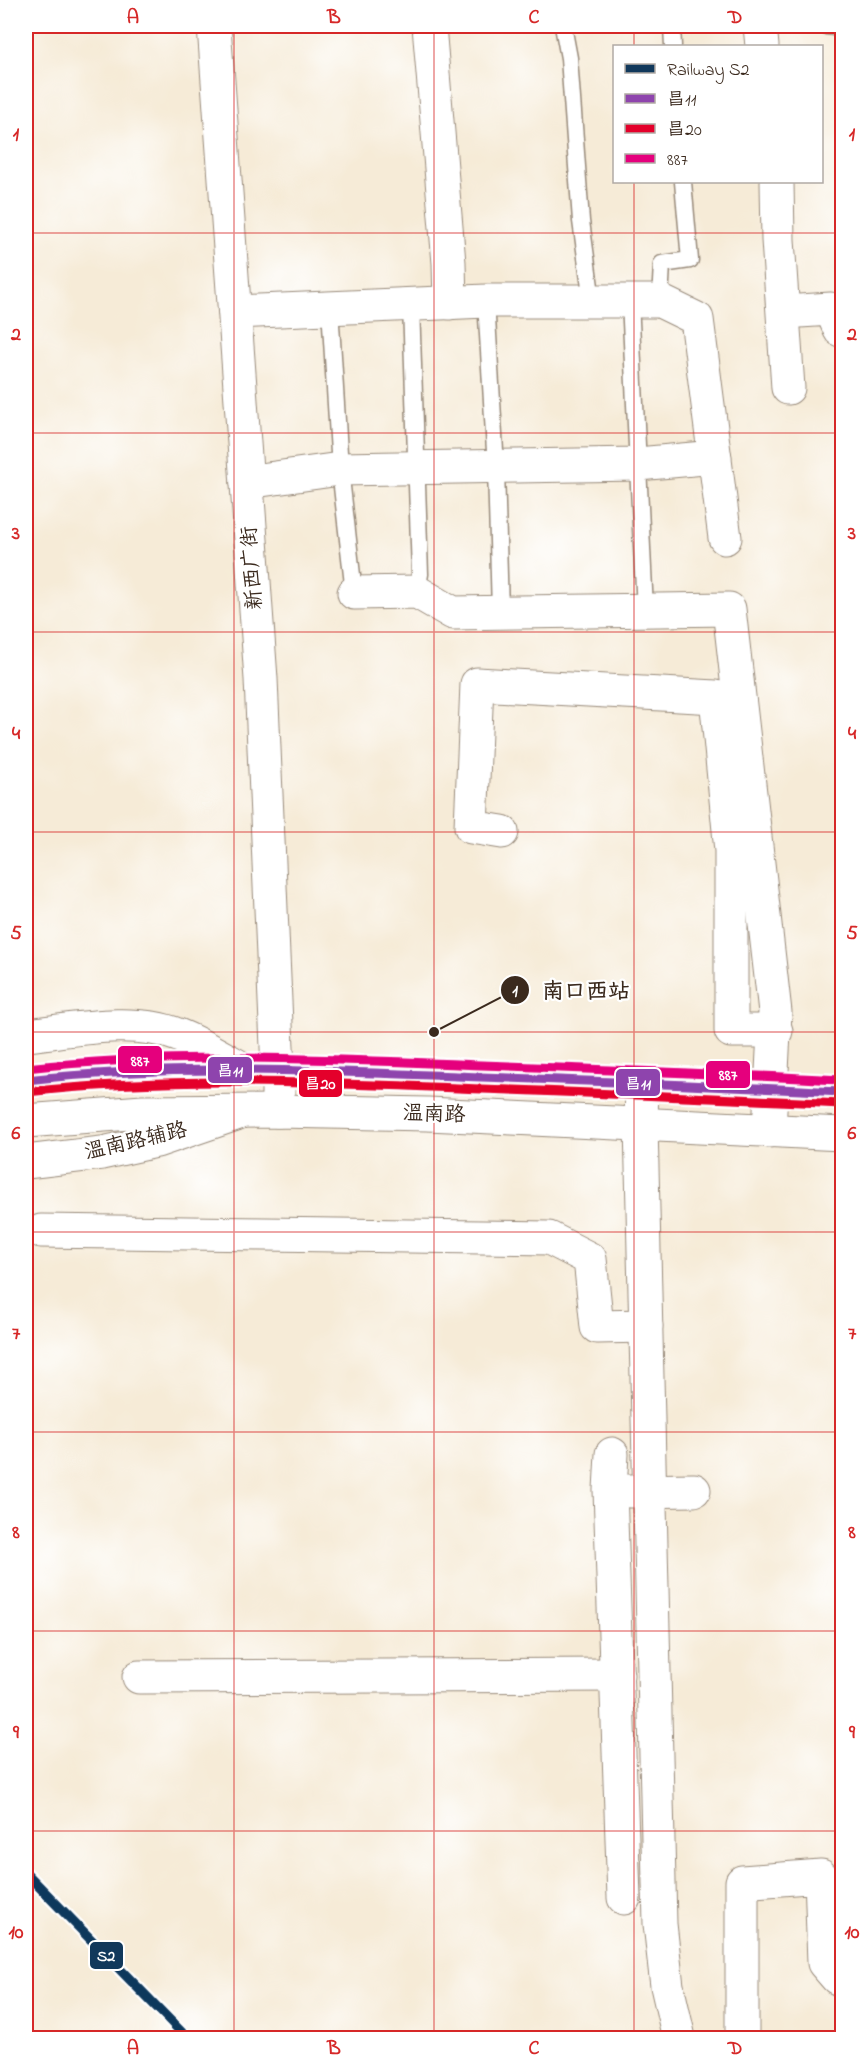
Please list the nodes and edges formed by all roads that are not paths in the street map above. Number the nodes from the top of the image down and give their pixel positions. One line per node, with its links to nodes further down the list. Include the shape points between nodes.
1 (214, 26): 18 (street, 新西广街)
2 (429, 26): 15 (street)
3 (563, 26): 13 (lane)
4 (672, 26): 8 (lane)
5 (760, 26): 9 (street)
6 (826, 26): 7 (lane)
7 (843, 28)
8 (673, 45)
9 (762, 45)
10 (683, 183): 14 (lane, via 690,260 662,264)
11 (777, 183): 19 (street)
12 (486, 302): 13 (street); 15 (street); 25 (lane)
13 (592, 302): 14 (street)
14 (645, 302): 22 (street, via 697,319); 23 (lane)
15 (450, 303): 16 (street)
16 (411, 305): 17 (street); 24 (lane)
17 (330, 308): 18 (street); 26 (lane)
18 (235, 312): 27 (street, 新西广街)
19 (784, 312): 20 (street); 21 (street)
20 (839, 313)
21 (788, 388)
22 (715, 457): 23 (street); 28 (street)
23 (638, 464): 25 (street); 31 (lane)
24 (417, 466): 25 (street); 26 (street); 29 (lane)
25 (496, 468): 32 (lane)
26 (340, 469): 27 (street); 30 (lane)
27 (247, 482): 37 (street, 新西广街, via 261,679)
28 (725, 538)
29 (417, 592): 30 (street); 32 (street, via 453,613)
30 (354, 593)
31 (645, 610): 32 (street); 34 (street, via 729,609)
32 (500, 612)
33 (502, 832): 34 (street, via 471,827 477,684 716,697 731,851 731,1032)
34 (776, 1031): 40 (street)
35 (26, 1035): 36 (street, via 115,1026 145,1028 177,1035)
36 (245, 1070): 37 (street, 温南路); 38 (street, 温南路, via 136,1070)
37 (278, 1070): 39 (street, 温南路); 43 (street, 新西广街)
38 (26, 1080)
39 (642, 1083): 40 (street, 温南路); 45 (street)
40 (772, 1088): 41 (street, 温南路); 46 (street)
41 (843, 1092)
42 (245, 1111): 43 (street, 温南路); 44 (street, 温南路, via 143,1112); 48 (street, 温南路辅路, via 157,1141 102,1153)
43 (278, 1111): 45 (street, 温南路)
44 (26, 1121)
45 (641, 1125): 46 (street, 温南路); 50 (street)
46 (769, 1131): 47 (street, 温南路)
47 (843, 1134)
48 (26, 1162)
49 (41, 1231): 50 (street, via 549,1238 590,1259 597,1327)
50 (646, 1326): 54 (street)
51 (612, 1454): 52 (street)
52 (609, 1490): 54 (street); 55 (street)
53 (694, 1490): 54 (street)
54 (650, 1492): 59 (street, via 660,1924 667,1986)
55 (617, 1675): 56 (street); 57 (street)
56 (139, 1677)
57 (624, 1898)
58 (843, 1980): 60 (street, via 824,1963 820,1876 742,1882)
59 (679, 2038)
60 (742, 2038)

